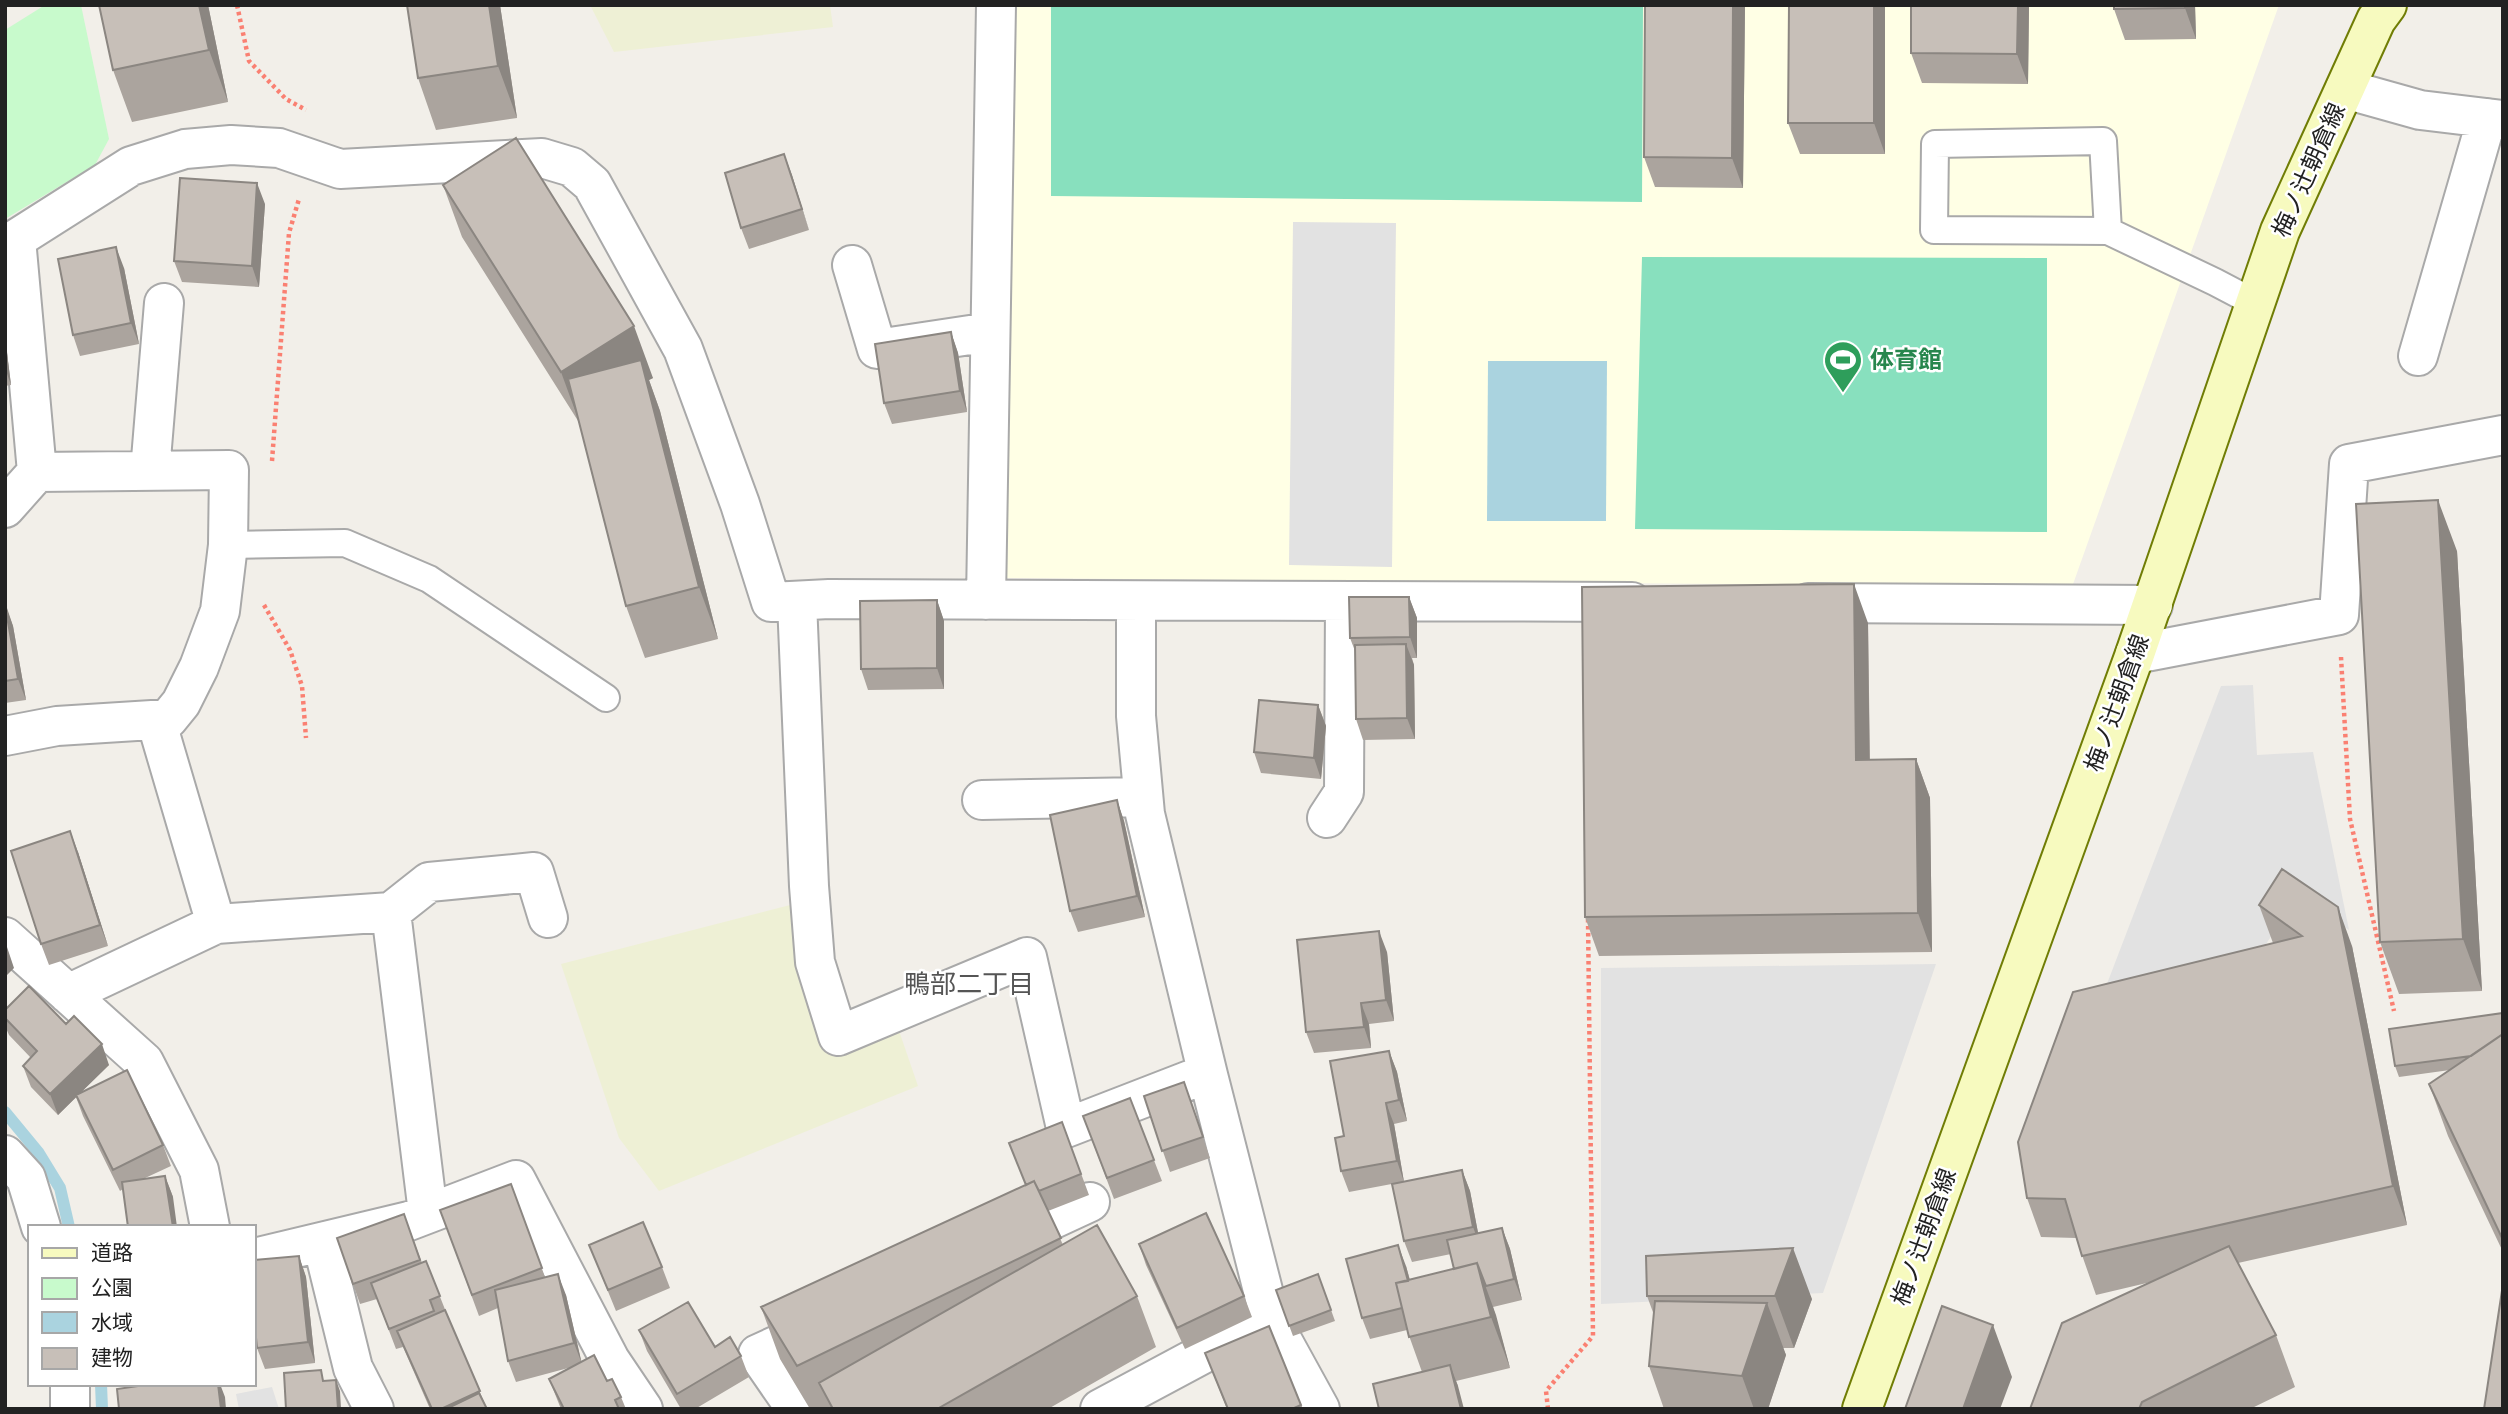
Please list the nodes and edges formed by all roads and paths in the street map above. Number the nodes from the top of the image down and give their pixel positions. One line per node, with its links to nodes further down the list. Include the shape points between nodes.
1 (237, 5): 5 (path, via 249,61 286,99)
2 (996, 5): 13 (street)
3 (2387, 5): 4 (main road, 梅ノ辻朝倉線)
4 (2345, 89): 6 (street, via 2420,110); 12 (main road, 梅ノ辻朝倉線, via 2280,231)
5 (316, 116)
6 (2495, 119): 14 (street)
7 (301, 194): 16 (path, via 289,233)
8 (2108, 231): 8 (lane, via 1934,230 1935,144 2103,141); 12 (lane)
9 (10, 243): 18 (street); 25 (street, via 131,166 185,149 231,145 279,148 340,169 542,158 572,167 592,184 682,349 771,602)
10 (852, 265): 13 (street, via 877,349)
11 (164, 303): 17 (street)
12 (2255, 303): 28 (main road, 梅ノ辻朝倉線)
13 (990, 332): 22 (street)
14 (2418, 356)
15 (2503, 435): 29 (street, via 2349,464)
16 (272, 463)
17 (150, 471): 18 (street); 20 (street, via 229,470)
18 (37, 472): 19 (street)
19 (5, 508)
20 (228, 545): 21 (lane); 32 (street, via 220,611 199,667 181,703 168,719)
21 (265, 545): 31 (lane, via 345,543 429,579); 34 (path, via 262,603 290,650 302,686)
22 (986, 600): 23 (street); 25 (street)
23 (1136, 601): 24 (street); 35 (street, via 1136,716)
24 (1345, 601): 26 (street, via 1582,616); 37 (street, via 1343,792)
25 (797, 602): 45 (street, via 815,962 838,1036 1027,957 1066,1128)
26 (1664, 602)
27 (1774, 603): 28 (street)
28 (2152, 605): 30 (main road, 梅ノ辻朝倉線)
29 (2339, 615): 30 (street); 44 (path, via 2350,819)
30 (2135, 654): 64 (main road, 梅ノ辻朝倉線)
31 (606, 698)
32 (156, 720): 33 (street, via 57,726); 41 (street)
33 (5, 736)
34 (306, 738)
35 (1143, 797): 36 (street); 45 (street)
36 (982, 800)
37 (1327, 818)
38 (1587, 910): 63 (path, via 1593,1336 1546,1391)
39 (391, 912): 40 (street, via 429,881 534,872); 41 (street); 48 (street)
40 (548, 918)
41 (216, 924): 43 (street)
42 (5, 937): 43 (street)
43 (68, 994): 50 (street, via 144,1062 199,1170)
44 (2394, 1011)
45 (1208, 1075): 55 (street)
46 (5, 1155): 49 (street, via 26,1178)
47 (1090, 1202): 52 (street)
48 (428, 1213): 51 (street); 59 (street, via 516,1180 610,1360)
49 (40, 1225)
50 (210, 1225)
51 (322, 1242): 53 (street); 58 (street, via 353,1368)
52 (979, 1253)
53 (256, 1258)
54 (856, 1309): 60 (street, via 758,1354)
55 (1270, 1318): 61 (street); 62 (street)
56 (70, 1386): 57 (street)
57 (71, 1409)
58 (374, 1409)
59 (643, 1409)
60 (796, 1409)
61 (1100, 1409)
62 (1320, 1409)
63 (1548, 1409)
64 (1862, 1409)

